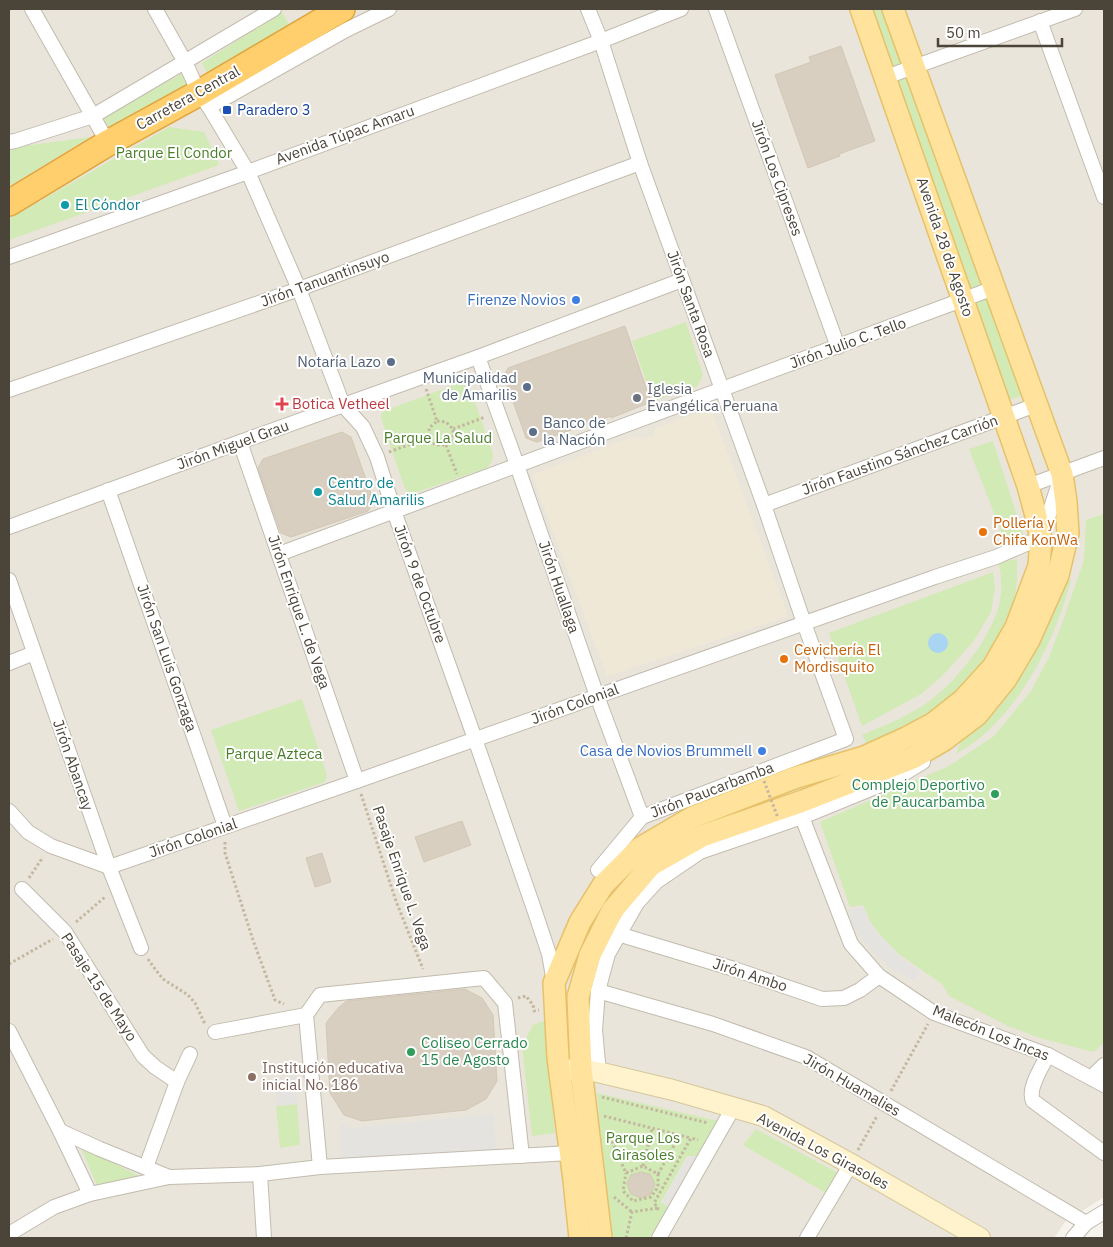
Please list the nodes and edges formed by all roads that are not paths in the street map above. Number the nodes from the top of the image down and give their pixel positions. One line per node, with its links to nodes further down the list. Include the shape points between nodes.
1 (32, 9): 18 (street)
2 (156, 9): 14 (street, Jirón 9 de Octubre)
3 (274, 9): 14 (street)
4 (342, 9): 17 (highway, Carretera Central)
5 (389, 9): 17 (street)
6 (588, 9): 13 (street, Jirón Santa Rosa)
7 (681, 9): 13 (street, Avenida Túpac Amaru)
8 (716, 9): 30 (street, Jirón Los Cipreses)
9 (861, 9): 16 (main road, Avenida 28 de Agosto)
10 (893, 9): 15 (main road, Avenida 28 de Agosto)
11 (1075, 9): 12 (street)
12 (1040, 22): 15 (street); 23 (street)
13 (601, 41): 21 (street, Jirón Santa Rosa); 22 (street, Avenida Túpac Amaru)
14 (186, 62): 17 (street, Jirón 9 de Octubre); 18 (street)
15 (914, 66): 16 (street); 27 (main road, Avenida 28 de Agosto)
16 (886, 76): 29 (main road, Avenida 28 de Agosto)
17 (204, 100): 20 (highway, Carretera Central); 22 (street, Jirón 9 de Octubre)
18 (93, 116): 19 (street); 20 (street)
19 (9, 142)
20 (108, 143): 24 (highway, Carretera Central)
21 (640, 163): 26 (street, Jirón Santa Rosa); 28 (street, Jirón Tanuantinsuyo)
22 (248, 172): 25 (street, Avenida Túpac Amaru); 28 (street, Jirón 9 de Octubre)
23 (1104, 197)
24 (9, 202)
25 (9, 258)
26 (682, 280): 31 (street, Jirón Miguel Grau); 33 (street, Jirón Santa Rosa)
27 (994, 288): 29 (street, Jirón Julio C. Tello); 34 (main road, Avenida 28 de Agosto)
28 (299, 289): 32 (street, Jirón Tanuantinsuyo); 35 (street, Jirón 9 de Octubre)
29 (963, 300): 30 (street, Jirón Julio C. Tello); 36 (main road, Avenida 28 de Agosto)
30 (838, 347): 33 (street, Jirón Julio C. Tello)
31 (478, 357): 35 (street, Jirón Miguel Grau); 39 (street, Jirón Huallaga)
32 (9, 390)
33 (721, 390): 39 (street, Jirón Julio C. Tello); 43 (street, Jirón Santa Rosa)
34 (1036, 405): 36 (street, Jirón Faustino Sánchez Carrión); 40 (main road, Avenida 28 de Agosto)
35 (344, 406): 37 (street, Jirón Miguel Grau); 44 (street, Jirón 9 de Octubre, via 363,427 377,457)
36 (1004, 417): 41 (main road, Avenida 28 de Agosto); 43 (street, Jirón Faustino Sánchez Carrión)
37 (240, 442): 42 (street, Jirón Miguel Grau); 47 (street, Jirón Enrique L. de Vega)
38 (1104, 458): 40 (street)
39 (517, 467): 44 (street, Jirón Julio C. Tello); 52 (street, Jirón Huallaga)
40 (1062, 474): 41 (street); 46 (street); 53 (main road, Avenida 28 de Agosto, via 1068,533 1058,575 1029,640 1006,679 977,715)
41 (1028, 486): 46 (main road, Avenida 28 de Agosto)
42 (108, 490): 45 (street, Jirón Miguel Grau); 60 (street, Jirón San Luis Gonzaga)
43 (764, 505): 49 (street, Jirón Santa Rosa)
44 (394, 511): 47 (street, Jirón Julio C. Tello); 54 (street, Jirón 9 de Octubre)
45 (9, 527)
46 (1041, 539): 49 (street, Jirón Colonial); 67 (main road, Avenida 28 de Agosto, via 1038,566 1016,628 992,667 963,700 934,723 906,738 864,757 794,778 693,817 640,848 603,885 580,922)
47 (279, 554): 56 (street, Jirón Enrique L. de Vega)
48 (9, 580): 50 (street, Jirón Abancay)
49 (804, 623): 52 (street, Jirón Colonial); 55 (street, Jirón Santa Rosa)
50 (34, 653): 51 (street); 61 (street, Jirón Abancay)
51 (9, 663)
52 (597, 696): 54 (street, Jirón Colonial); 58 (street, Jirón Huallaga)
53 (959, 728): 59 (street, via 940,753 895,779); 76 (main road, Avenida 28 de Agosto, via 913,758 803,802 702,836 651,865 612,911 590,955 578,997)
54 (476, 739): 56 (street, Jirón Colonial); 67 (street, Jirón 9 de Octubre, via 545,941)
55 (846, 739): 58 (street, Jirón Paucarbamba)
56 (357, 781): 60 (street, Jirón Colonial)
57 (9, 811): 61 (street, via 28,832 51,846)
58 (642, 817): 62 (street, Jirón Paucarbamba)
59 (802, 817): 64 (street, via 700,852 656,882 637,903); 66 (street, Malecón Los Incas, via 851,944)
60 (226, 826): 61 (street, Jirón Colonial)
61 (109, 867): 65 (street, Jirón Abancay)
62 (598, 870)
63 (22, 889): 78 (street, Pasaje 15 de Mayo, via 65,932 143,1056)
64 (618, 934): 66 (street, Jirón Ambo, via 822,999 844,998); 68 (street, via 608,954)
65 (141, 948)
66 (879, 976): 73 (street, Malecón Los Incas, via 934,1013)
67 (554, 983): 75 (main road)
68 (598, 991): 76 (street); 92 (street, Jirón Huamalies, via 713,1024 806,1057)
69 (306, 1015): 70 (street); 84 (street, via 320,995 484,978 505,1003); 87 (street)
70 (211, 1030)
71 (9, 1031): 81 (street)
72 (190, 1054): 78 (street)
73 (1048, 1055): 77 (street, Malecón Los Incas); 82 (street, via 1031,1096)
74 (1104, 1065): 77 (street)
75 (560, 1070): 76 (main road, Avenida Los Girasoles); 83 (main road)
76 (590, 1071): 80 (main road, Avenida Los Girasoles); 96 (main road, Avenida 28 de Agosto)
77 (1091, 1078): 79 (street, Malecón Los Incas)
78 (177, 1082): 86 (street)
79 (1104, 1085)
80 (733, 1108): 85 (main road, Avenida Los Girasoles, via 763,1116); 97 (street)
81 (60, 1131): 86 (street); 90 (street)
82 (1104, 1152)
83 (570, 1153): 84 (street); 95 (main road)
84 (522, 1156): 87 (street)
85 (851, 1164): 98 (street); 99 (main road, Avenida Los Girasoles)
86 (146, 1167): 89 (street)
87 (320, 1167): 88 (street)
88 (260, 1174): 89 (street); 94 (street)
89 (169, 1177): 90 (street)
90 (90, 1194): 93 (street, via 54,1207)
91 (1104, 1212): 92 (street)
92 (1086, 1223): 100 (street)
93 (9, 1234)
94 (264, 1238)
95 (580, 1238)
96 (601, 1238)
97 (659, 1238)
98 (807, 1238)
99 (980, 1238)
100 (1073, 1238)

